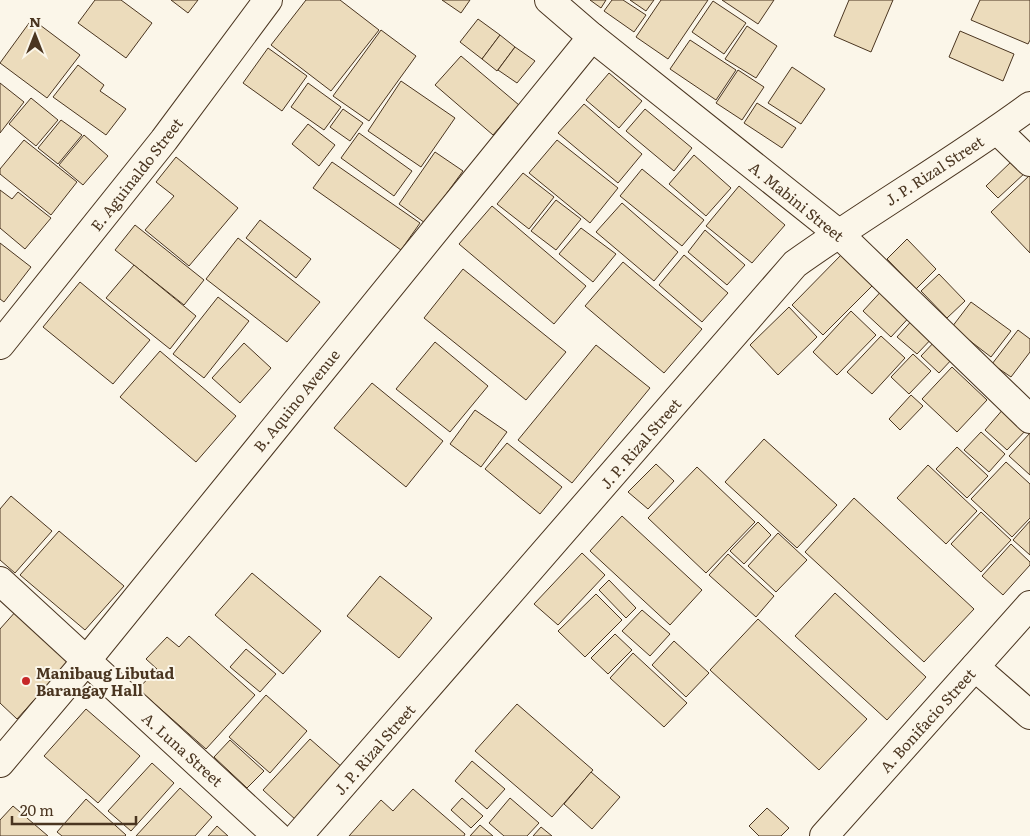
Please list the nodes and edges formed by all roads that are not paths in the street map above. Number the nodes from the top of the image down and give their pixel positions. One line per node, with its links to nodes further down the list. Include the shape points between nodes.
1 (268, 0): 8 (street, E. Aguinaldo Street, via 164,140)
2 (549, 0): 3 (street, A. Mabini Street)
3 (592, 36): 7 (street, A. Mabini Street); 12 (street, B. Aquino Avenue)
4 (1030, 106): 5 (street, J. P. Rizal Street)
5 (997, 130): 6 (street); 7 (street, J. P. Rizal Street)
6 (1030, 162)
7 (838, 233): 9 (street, A. Mabini Street); 17 (street, J. P. Rizal Street, via 795,264)
8 (0, 345)
9 (1030, 419)
10 (0, 581): 12 (street, A. Luna Street)
11 (1030, 605): 13 (street, A. Bonifacio Street)
12 (86, 660): 15 (street, B. Aquino Avenue); 16 (street, A. Luna Street)
13 (975, 667): 14 (street); 18 (street, A. Bonifacio Street)
14 (1030, 715)
15 (0, 763)
16 (277, 836)
17 (298, 836)
18 (824, 836)

